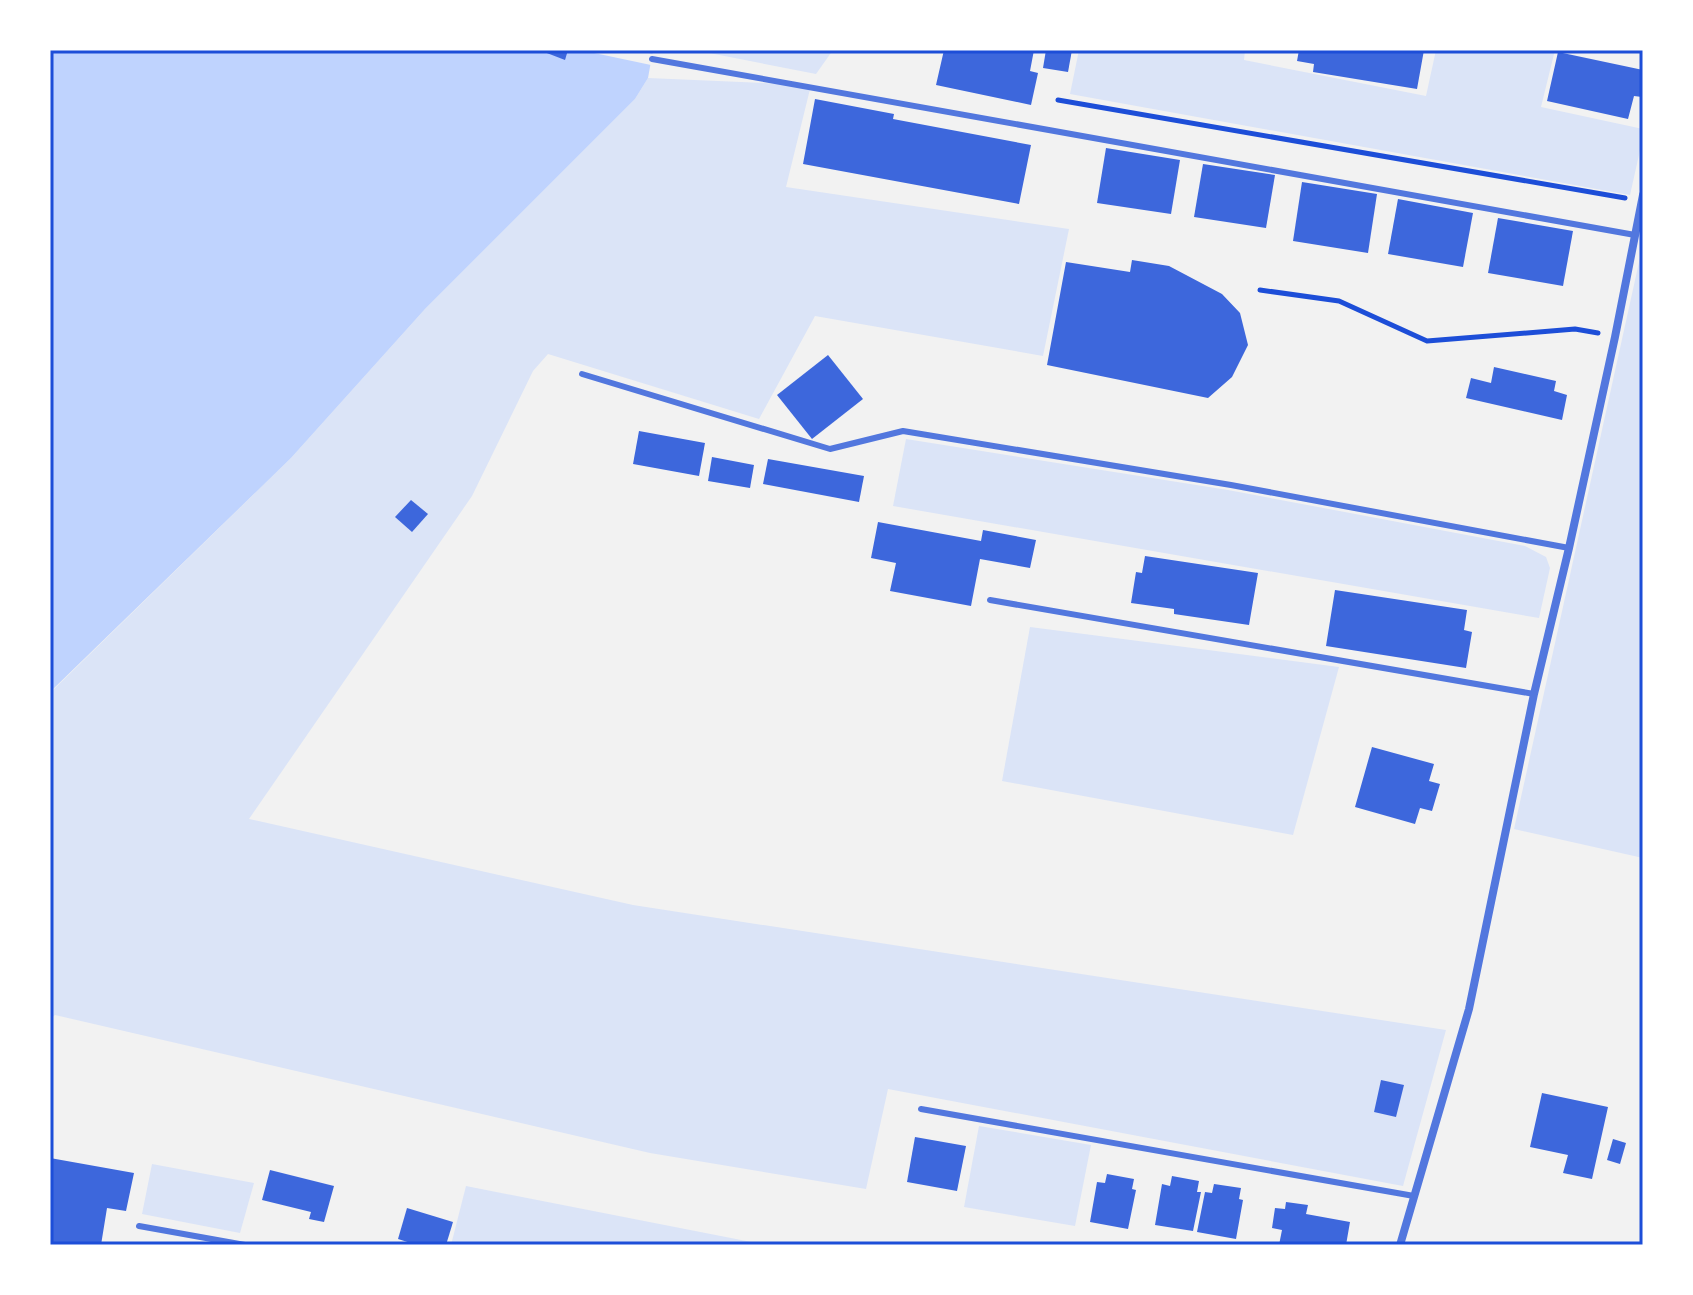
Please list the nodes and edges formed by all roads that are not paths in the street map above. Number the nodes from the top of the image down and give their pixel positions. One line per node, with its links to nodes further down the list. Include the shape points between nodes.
1 (652, 59): 3 (lane)
2 (1642, 198): 3 (street)
3 (1635, 235): 5 (street)
4 (582, 374): 5 (lane, via 830,449 903,431)
5 (1569, 548): 7 (street)
6 (990, 600): 7 (lane)
7 (1534, 694): 9 (street, via 1469,1009)
8 (921, 1109): 9 (lane)
9 (1414, 1196): 12 (street)
10 (139, 1226): 11 (lane)
11 (245, 1245)
12 (1400, 1245)

